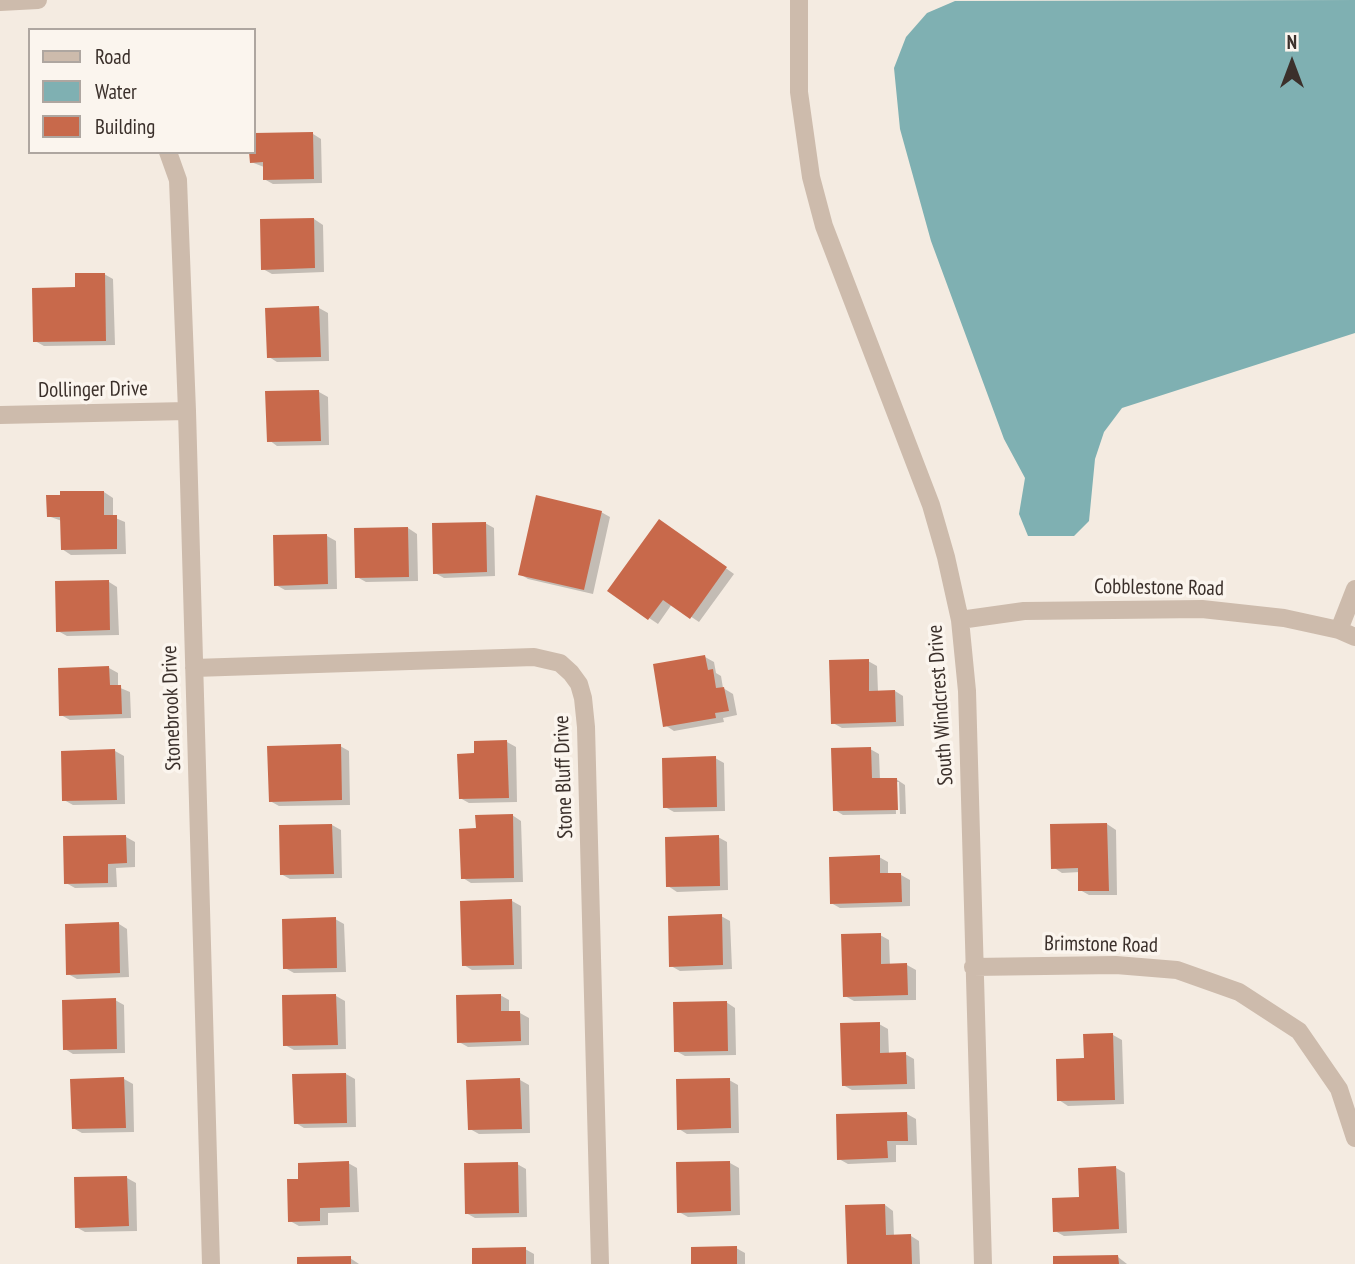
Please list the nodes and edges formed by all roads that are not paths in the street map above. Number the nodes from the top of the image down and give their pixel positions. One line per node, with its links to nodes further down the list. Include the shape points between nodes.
1 (38, 0): 3 (street)
2 (799, 0): 8 (street, South Windcrest Drive, via 799,92 811,177 824,226 930,505)
3 (0, 2)
4 (169, 154): 5 (street, Stonebrook Drive, via 178,180)
5 (187, 411): 6 (street, Dollinger Drive); 10 (street, Stonebrook Drive)
6 (0, 415)
7 (1355, 589): 9 (street)
8 (960, 620): 9 (street, Cobblestone Road, via 1024,611 1202,609 1284,618); 11 (street, South Windcrest Drive, via 967,691)
9 (1347, 633)
10 (194, 668): 13 (street, Stonebrook Drive); 14 (street, Stone Bluff Drive, via 534,657 560,663 579,684 586,727)
11 (974, 967): 12 (street, Brimstone Road, via 1116,965 1177,970 1238,992 1299,1031 1339,1089); 15 (street, South Windcrest Drive)
12 (1355, 1138)
13 (211, 1264)
14 (600, 1264)
15 (983, 1264)

